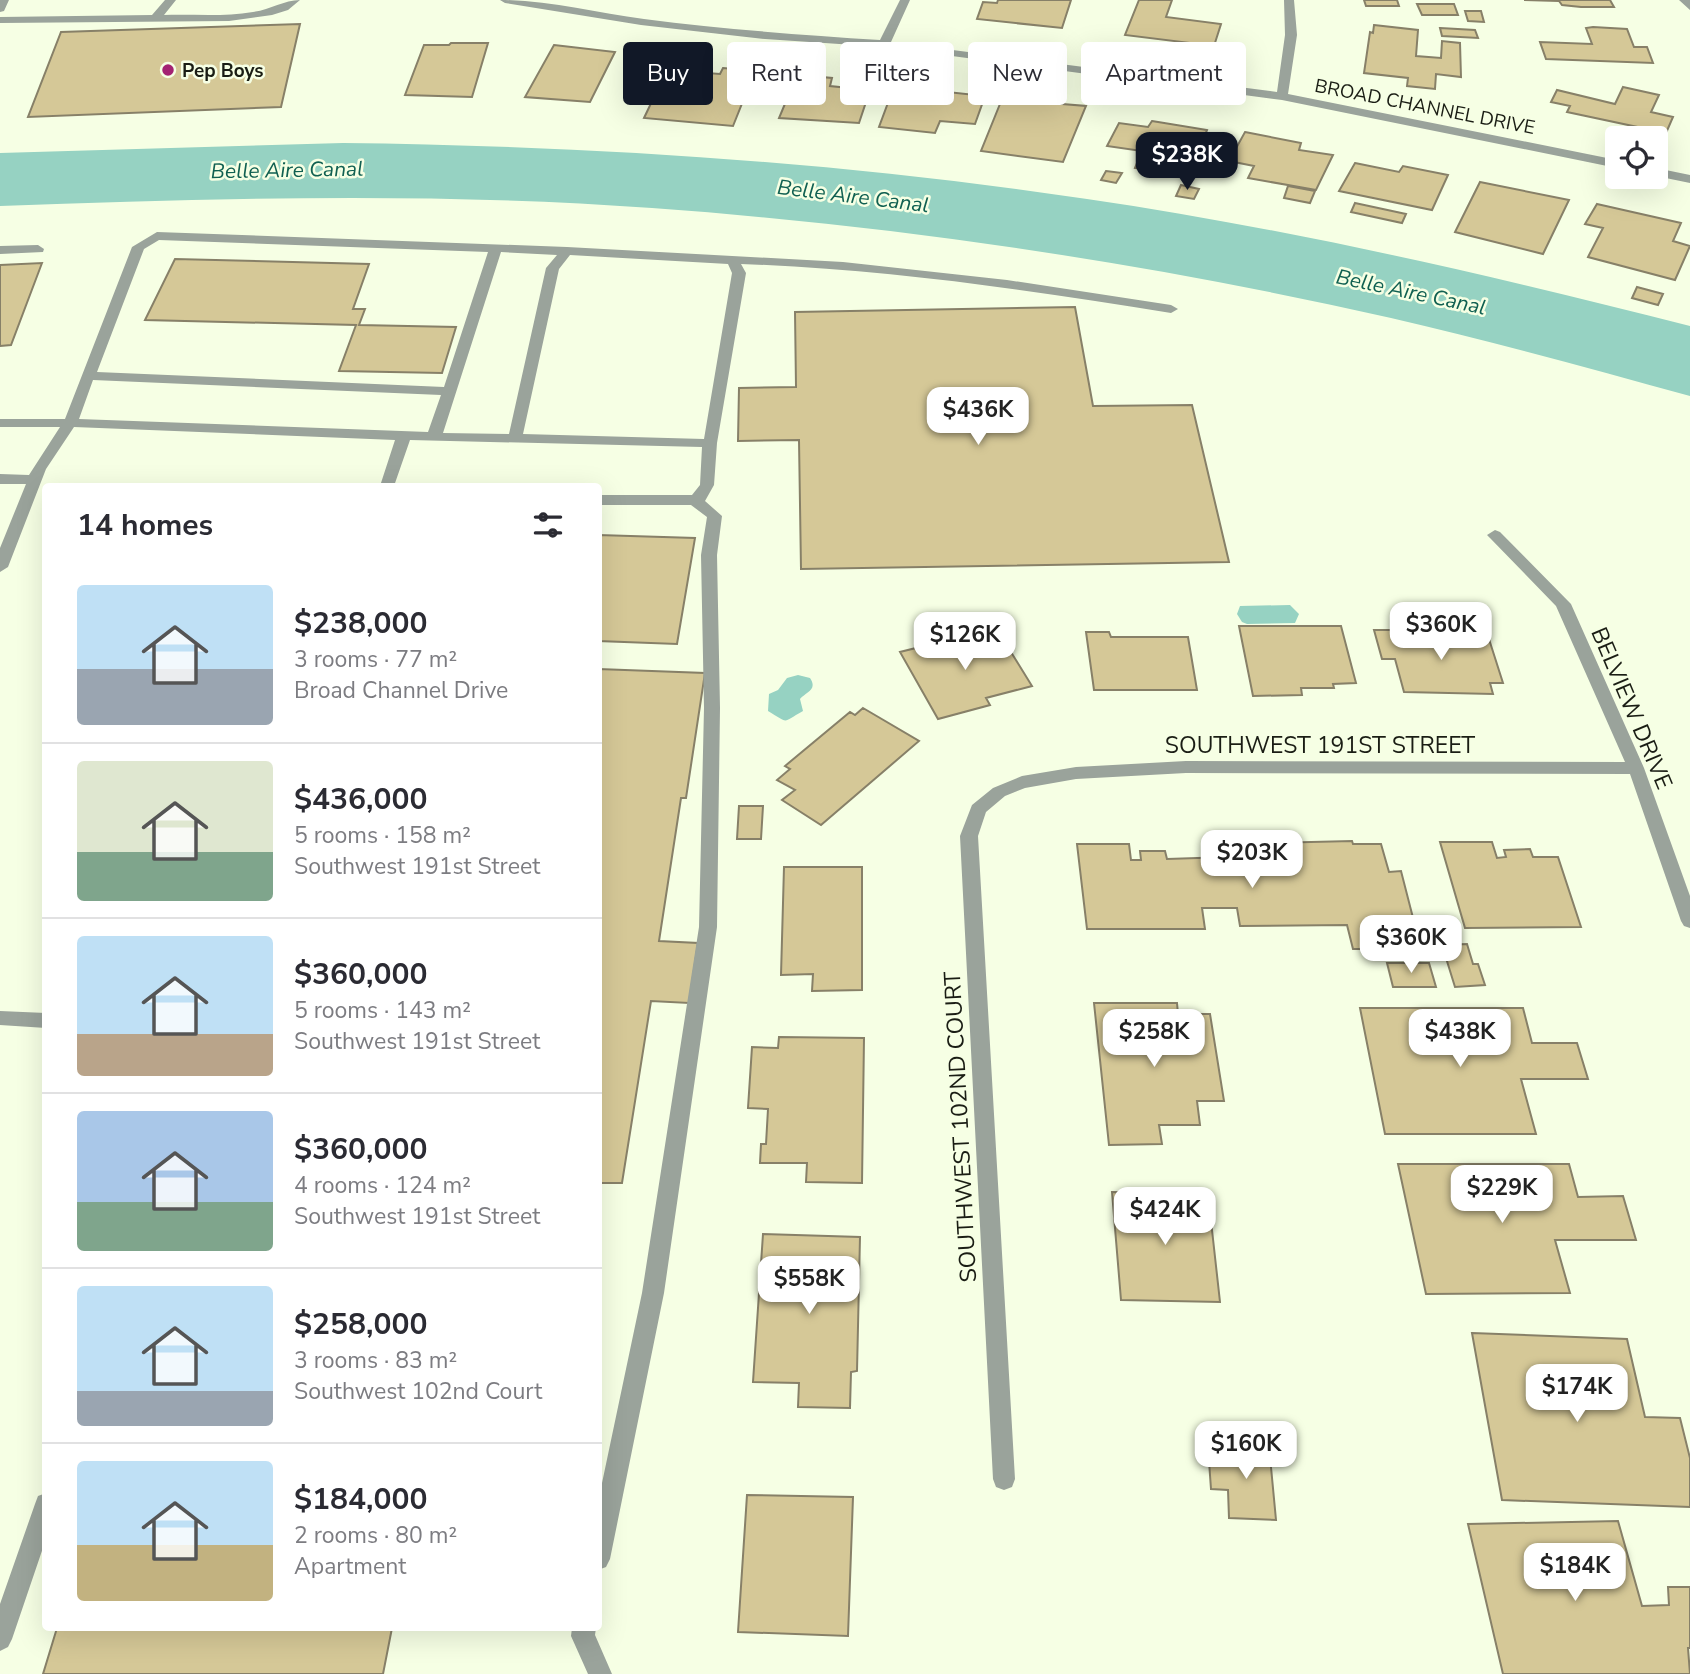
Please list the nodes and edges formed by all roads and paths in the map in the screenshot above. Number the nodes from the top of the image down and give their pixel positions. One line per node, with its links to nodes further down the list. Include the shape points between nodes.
1 (4, 0): 10 (street)
2 (171, 0): 11 (street)
3 (295, 0): 11 (street, via 279,10 251,15)
4 (505, 0): 13 (street, BROAD CHANNEL DRIVE)
5 (575, 0): 13 (street, BROAD CHANNEL DRIVE)
6 (905, 0): 15 (street)
7 (1289, 0): 17 (street, via 1291,35)
8 (1684, 0): 9 (street)
9 (1690, 7)
10 (0, 9)
11 (155, 18): 12 (street)
12 (0, 20)
13 (641, 22): 14 (street, BROAD CHANNEL DRIVE)
14 (854, 42)
15 (885, 42)
16 (954, 53): 17 (street, BROAD CHANNEL DRIVE)
17 (1282, 96): 18 (street, BROAD CHANNEL DRIVE)
18 (1605, 162)
19 (1668, 174): 20 (street)
20 (1690, 179)
21 (496, 248): 24 (street); 27 (street, via 157,236 138,247); 28 (street)
22 (37, 249): 23 (street)
23 (0, 250)
24 (567, 251): 25 (street); 33 (street, via 553,268)
25 (733, 260): 26 (street, via 810,262 932,275); 34 (street, via 739,273)
26 (1171, 309)
27 (88, 376): 28 (street); 30 (street)
28 (449, 391): 32 (street)
29 (0, 423): 30 (street)
30 (70, 423): 31 (street); 36 (street)
31 (404, 436): 32 (street); 37 (street)
32 (434, 437): 33 (street)
33 (515, 440): 34 (street)
34 (710, 443): 39 (street, via 707,485)
35 (0, 479): 36 (street)
36 (34, 480): 41 (street)
37 (388, 483)
38 (602, 500): 39 (street)
39 (695, 500): 49 (street, via 715,516 709,555 708,927 653,1293)
40 (1495, 535): 42 (street, BELVIEW DRIVE, via 1563,604)
41 (0, 567)
42 (1636, 768): 43 (street, SOUTHWEST 191ST STREET, via 1186,767 1076,773); 44 (street, BELVIEW DRIVE)
43 (1005, 788): 47 (street, SOUTHWEST 102ND COURT, via 978,809 970,836)
44 (1690, 921)
45 (0, 1018): 46 (street)
46 (42, 1021)
47 (1004, 1479)
48 (42, 1516): 51 (street)
49 (602, 1540)
50 (584, 1631): 52 (street)
51 (0, 1639)
52 (600, 1674)

